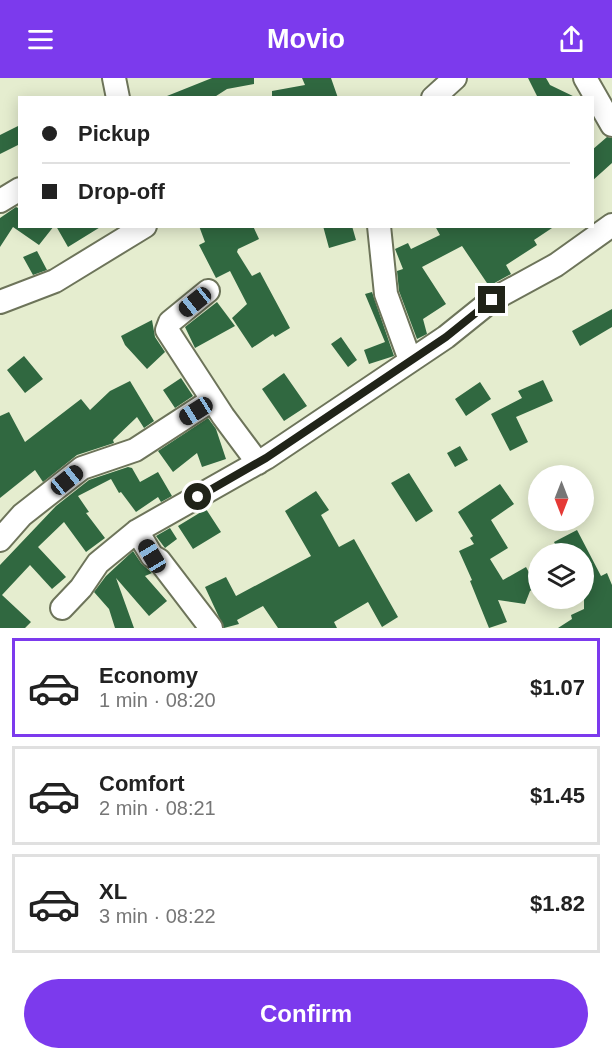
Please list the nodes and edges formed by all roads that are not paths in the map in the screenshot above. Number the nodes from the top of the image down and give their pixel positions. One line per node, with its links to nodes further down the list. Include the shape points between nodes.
1 (455, 78): 3 (street)
2 (585, 78): 4 (street)
3 (435, 96)
4 (612, 125)
5 (18, 190): 6 (street)
6 (0, 201)
7 (612, 225): 12 (street, via 556,265 492,300)
8 (142, 228): 11 (street, via 55,281)
9 (379, 228): 12 (street, via 386,294)
10 (208, 291): 13 (street, via 170,322 168,330)
11 (0, 302)
12 (410, 360): 14 (street)
13 (212, 400): 14 (street); 16 (street, via 142,446 82,468 22,515)
14 (258, 463): 15 (street)
15 (137, 531): 17 (street, via 98,563); 18 (street, via 152,556)
16 (0, 540)
17 (62, 608)
18 (211, 628)

